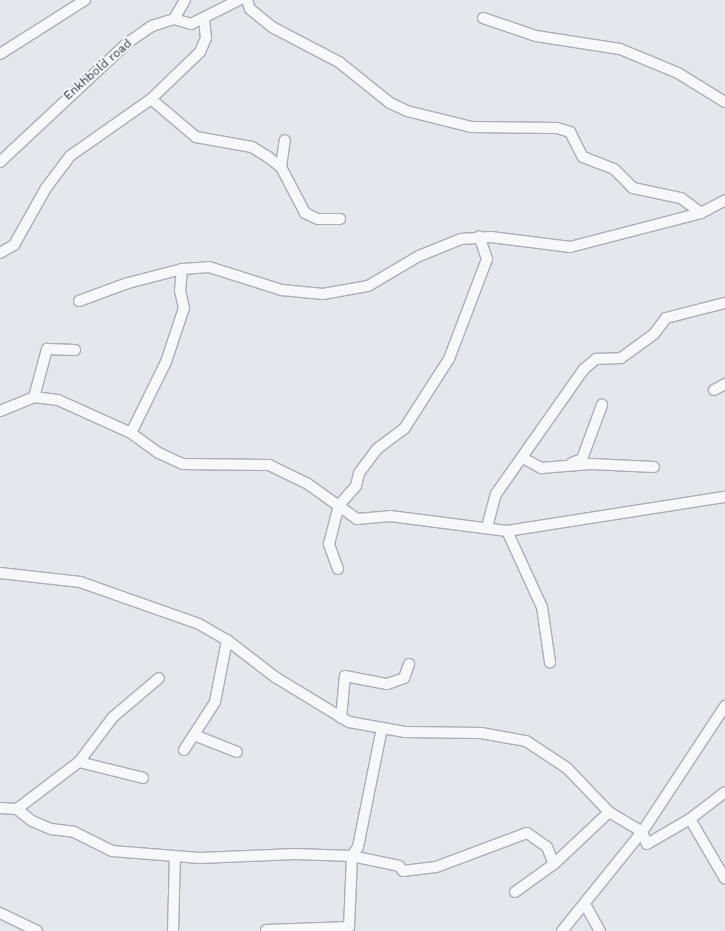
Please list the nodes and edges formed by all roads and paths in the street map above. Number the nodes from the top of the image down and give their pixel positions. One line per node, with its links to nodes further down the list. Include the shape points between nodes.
1 (85, 0): 8 (street)
2 (185, 0): 7 (street)
3 (239, 0): 5 (street, Enkhbold road)
4 (248, 0): 15 (street, via 250,8 272,27 339,62 390,103 408,111 471,127 557,128 570,132 583,157 614,168 633,188 680,198)
5 (204, 18): 7 (street, Enkhbold road, via 191,24); 9 (street, via 206,38 200,52)
6 (483, 18): 10 (street, via 536,36 620,49 678,73)
7 (174, 19): 12 (street, Enkhbold road, via 152,26 126,44)
8 (0, 54)
9 (151, 99): 13 (street, via 196,137 252,148); 18 (street, via 70,156 46,188 14,245)
10 (725, 102)
11 (285, 140): 13 (street)
12 (0, 162)
13 (281, 168): 16 (street, via 305,213 318,219)
14 (725, 200): 15 (street)
15 (701, 213): 17 (street, via 570,247)
16 (340, 220)
17 (479, 236): 19 (street, via 440,245 368,286 323,294 282,290 209,267); 33 (street, via 487,259 449,359 404,429 378,449 359,473 356,486)
18 (0, 253)
19 (182, 269): 20 (street, via 128,283); 28 (street, via 180,291 184,308 166,362)
20 (79, 301)
21 (725, 303): 29 (street, via 672,316 621,358 596,359 555,405)
22 (75, 350): 25 (street, via 47,349)
23 (725, 384): 24 (street)
24 (714, 390)
25 (34, 397): 27 (street); 28 (street, via 58,400)
26 (602, 405): 30 (street, via 582,459)
27 (0, 411)
28 (131, 433): 33 (street, via 159,453 183,464 269,465 308,484)
29 (523, 458): 30 (street, via 541,468); 34 (street, via 496,494)
30 (567, 466): 31 (street)
31 (654, 467)
32 (725, 497): 35 (street)
33 (339, 505): 34 (street, via 357,518 390,516); 36 (street, via 329,544)
34 (487, 527): 35 (street)
35 (507, 531): 39 (street, via 542,607)
36 (338, 569)
37 (0, 573): 38 (street, via 80,582 174,614)
38 (227, 640): 43 (street, via 275,677); 45 (street, via 215,702)
39 (550, 662)
40 (409, 664): 43 (street, via 404,678 387,684 345,676)
41 (159, 678): 48 (street, via 113,717)
42 (725, 706): 55 (street)
43 (341, 718): 44 (street)
44 (382, 728): 53 (street, via 481,733 526,741 567,768); 56 (street, via 358,847)
45 (194, 735): 46 (street); 47 (street)
46 (184, 750)
47 (237, 752)
48 (79, 762): 49 (street); 52 (street)
49 (143, 778)
50 (725, 792): 54 (street)
51 (0, 808): 52 (street)
52 (17, 809): 57 (street, via 32,822 51,830 74,832 112,851)
53 (610, 812): 55 (street); 58 (street)
54 (690, 819): 55 (street, via 648,844); 59 (street)
55 (642, 832): 61 (street)
56 (352, 856): 57 (street); 58 (street, via 399,866 404,871 436,867 527,833 547,847); 63 (street, via 349,927)
57 (175, 857): 65 (street)
58 (554, 864): 60 (street)
59 (725, 879)
60 (515, 892)
61 (586, 906): 66 (street); 67 (street)
62 (0, 913): 64 (street)
63 (266, 930)
64 (37, 931)
65 (173, 931)
66 (562, 931)
67 (600, 931)

